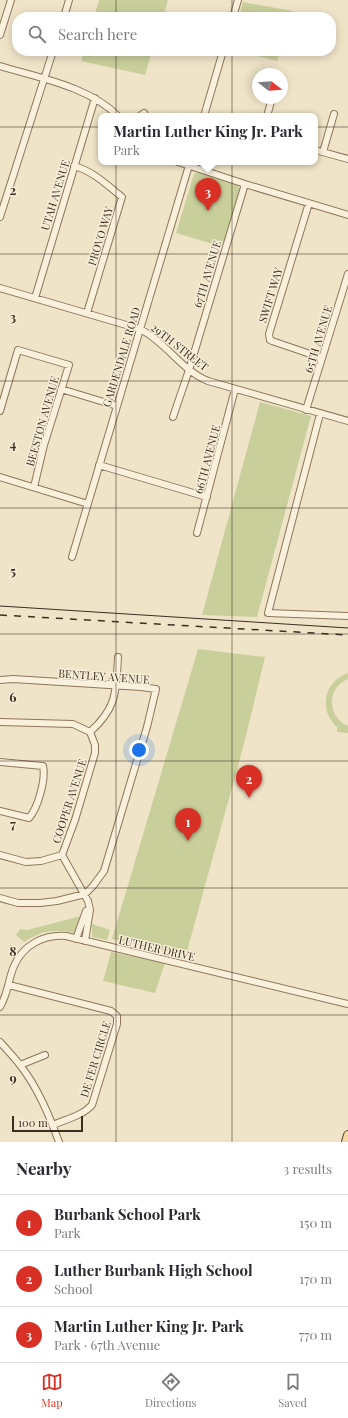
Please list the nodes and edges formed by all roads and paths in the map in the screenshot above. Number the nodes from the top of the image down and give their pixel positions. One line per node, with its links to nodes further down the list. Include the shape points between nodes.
1 (11, 0): 6 (street)
2 (69, 0): 4 (street)
3 (238, 0): 5 (street)
4 (65, 12)
5 (234, 12)
6 (0, 35)
7 (51, 56): 10 (street)
8 (222, 56): 13 (street)
9 (0, 66): 10 (street)
10 (43, 79): 11 (street); 24 (street)
11 (95, 98): 12 (street); 20 (street, UTAH AVENUE)
12 (115, 113)
13 (205, 113)
14 (334, 114): 16 (street)
15 (318, 151): 16 (street)
16 (323, 152): 17 (street)
17 (348, 160)
18 (190, 165): 29 (street, GARDENDALE ROAD)
19 (193, 165): 21 (street)
20 (74, 166): 27 (street, UTAH AVENUE); 28 (street, PROVO WAY, via 94,174 122,197)
21 (245, 184): 22 (street); 31 (street, 67TH AVENUE)
22 (309, 203): 23 (street); 30 (street, SWIFT WAY, via 269,334 272,342)
23 (348, 214)
24 (0, 217)
25 (348, 274): 30 (street, 65TH AVENUE)
26 (0, 288): 27 (street, 29TH STREET)
27 (35, 298): 28 (street, 29TH STREET)
28 (87, 314): 29 (street, 29TH STREET)
29 (140, 329): 31 (street, 29TH STREET, via 156,338); 34 (street, GARDENDALE ROAD)
30 (322, 358): 35 (street, 65TH AVENUE)
31 (189, 370): 32 (street, 29TH STREET, via 202,379); 38 (street, 67TH AVENUE)
32 (235, 389): 35 (street, 29TH STREET); 43 (street, 66TH AVENUE)
33 (61, 390): 34 (street); 36 (street, BEESTON AVENUE, via 69,365 18,350); 42 (street, BEESTON AVENUE)
34 (117, 406): 40 (street, GARDENDALE ROAD)
35 (306, 410): 37 (street, 29TH STREET)
36 (0, 411)
37 (320, 414): 39 (street, 29TH STREET); 47 (street, via 268,613)
38 (173, 416)
39 (348, 422)
40 (100, 465): 43 (street); 44 (street, GARDENDALE ROAD)
41 (0, 477): 42 (street)
42 (34, 487): 44 (street)
43 (207, 497): 45 (street, 66TH AVENUE)
44 (88, 504): 46 (street, GARDENDALE ROAD)
45 (197, 533)
46 (72, 557)
47 (348, 616)
48 (118, 657): 50 (street)
49 (0, 680): 50 (street, BENTLEY AVENUE)
50 (116, 686): 52 (street, via 108,713); 57 (street, BENTLEY AVENUE, via 156,689 104,871)
51 (0, 722): 52 (street, via 73,724)
52 (90, 732): 55 (street, COOPER AVENUE, via 95,753)
53 (0, 762): 54 (street, via 42,766 45,773 35,811 29,818)
54 (0, 811)
55 (62, 854): 56 (street, via 40,861 26,862); 57 (street)
56 (0, 855)
57 (85, 894): 58 (street, via 36,904); 59 (street)
58 (0, 898)
59 (88, 901): 60 (street); 61 (street, via 90,910)
60 (76, 939): 61 (street, LUTHER DRIVE); 62 (street, LUTHER DRIVE, via 56,936 34,943 24,950 17,960)
61 (85, 941): 63 (street, LUTHER DRIVE)
62 (9, 985): 64 (street, LUTHER DRIVE); 68 (street, DE FER CIRCLE, via 111,1011 117,1016 117,1024 92,1105 87,1110)
63 (348, 1004)
64 (0, 1007)
65 (0, 1042): 67 (street)
66 (44, 1055): 67 (street)
67 (20, 1065): 68 (street, via 38,1093)
68 (53, 1125): 70 (street)
69 (348, 1136): 71 (main road)
70 (59, 1142)
71 (346, 1142)

